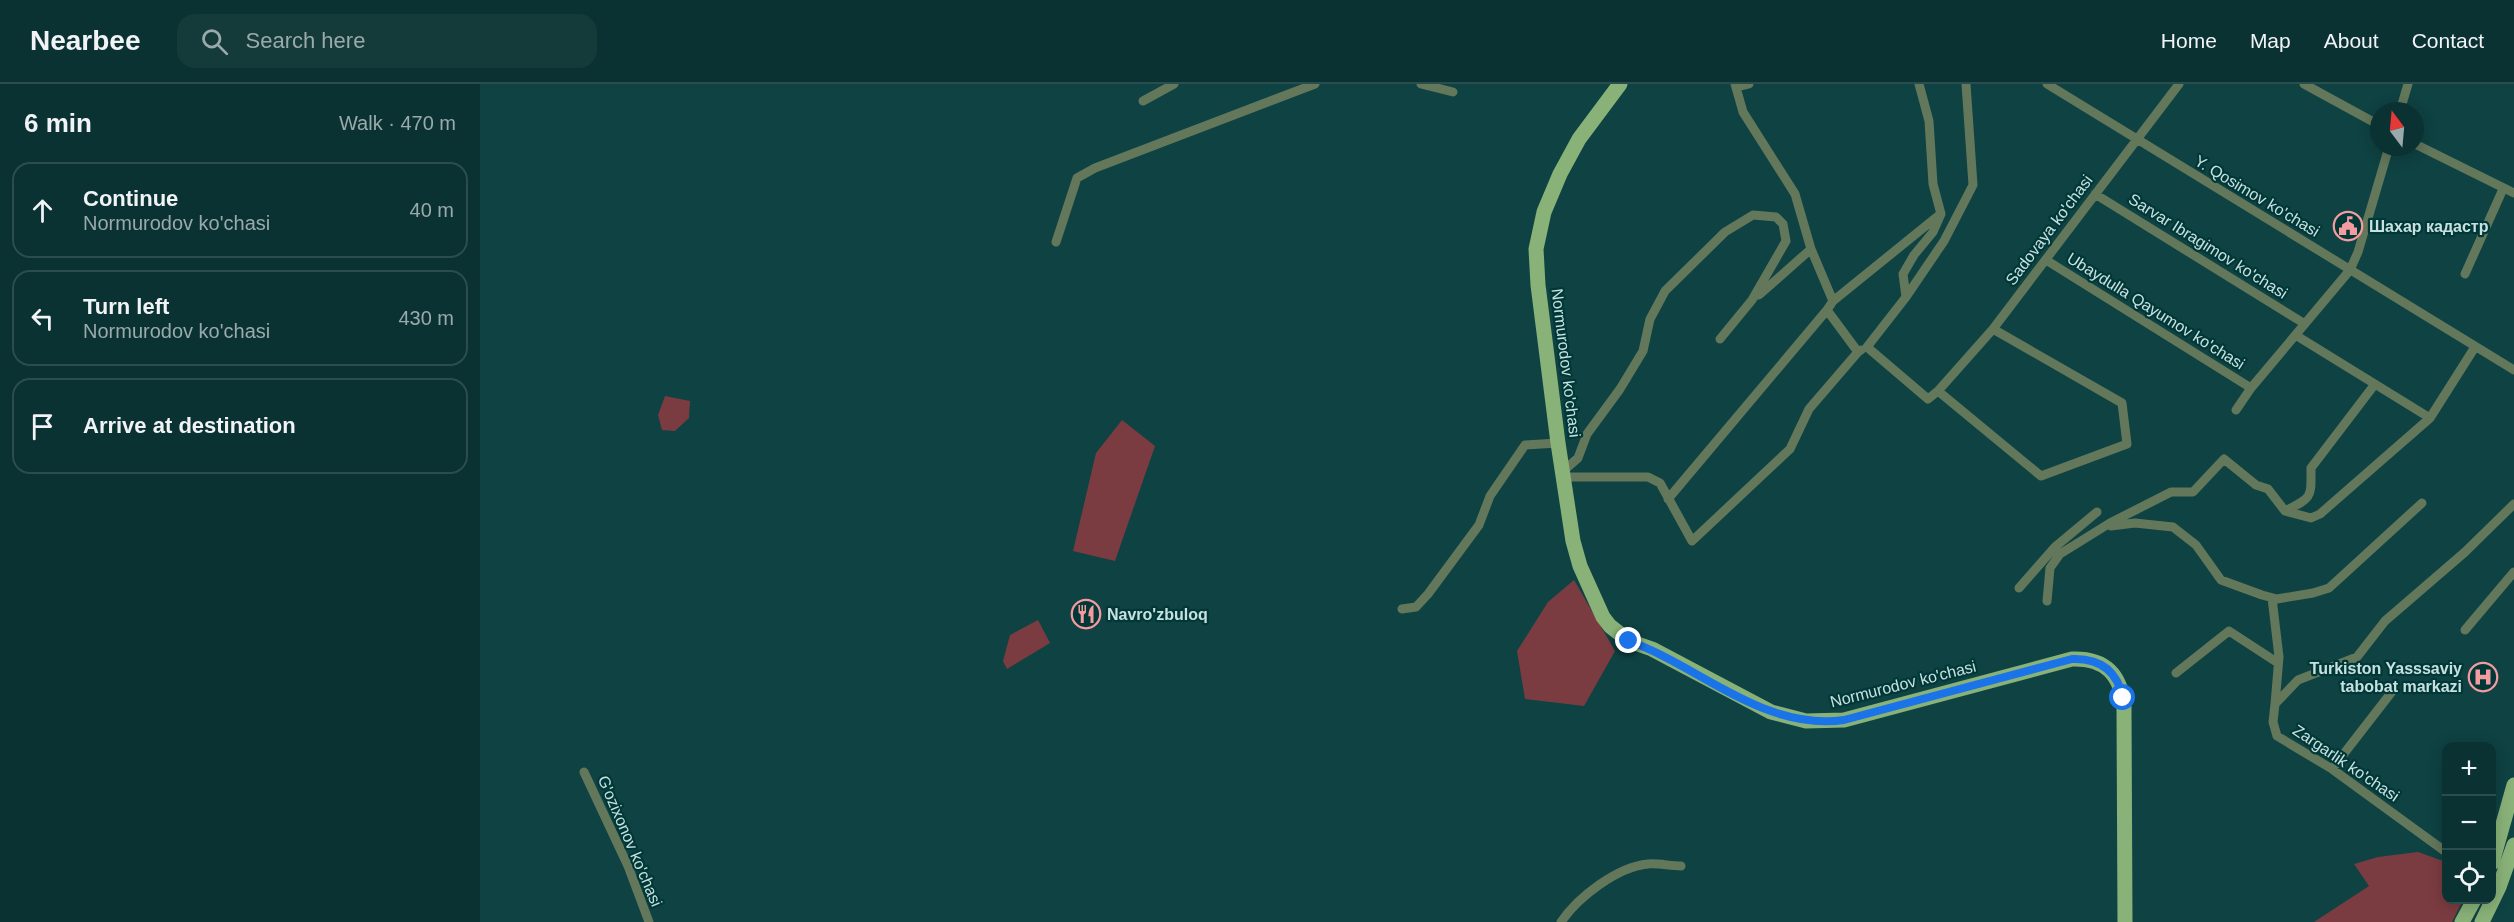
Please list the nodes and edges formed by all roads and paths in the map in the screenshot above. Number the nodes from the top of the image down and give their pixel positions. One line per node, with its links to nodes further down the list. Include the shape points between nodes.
1 (1174, 84): 14 (street)
2 (1315, 84): 24 (street, via 1077,178)
3 (1421, 84): 13 (street)
4 (1620, 84): 44 (main road, Normurodov ko'chasi, via 1569,156 1544,212 1538,239 1538,285)
5 (1749, 84): 12 (street)
6 (1919, 84): 23 (street, via 1929,121 1933,184)
7 (1966, 84): 29 (street, via 1973,185 1944,241)
8 (2047, 84): 17 (street, Y. Qosimov ko'chasi)
9 (2179, 84): 17 (street, Sadovaya ko'chasi)
10 (2304, 84): 16 (street)
11 (2408, 84): 15 (street)
12 (1736, 86): 25 (street, via 1743,112 1795,194)
13 (1454, 92)
14 (1143, 101)
15 (2403, 102)
16 (2370, 120)
17 (2136, 140): 22 (street, Sadovaya ko'chasi); 27 (street, Y. Qosimov ko'chasi)
18 (2424, 149): 20 (street)
19 (2386, 156): 27 (street)
20 (2503, 189): 21 (street); 28 (street)
21 (2514, 193)
22 (2095, 194): 26 (street, Sadovaya ko'chasi); 32 (street, Sarvar Ibragimov ko'chasi)
23 (1941, 214): 29 (street, via 1904,274); 31 (street)
24 (1056, 242)
25 (1811, 249): 30 (street); 31 (street)
26 (2046, 260): 33 (street, Sadovaya ko'chasi); 40 (street, Ubaydulla Qayumov ko'chasi)
27 (2350, 270): 32 (street); 36 (street, Y. Qosimov ko'chasi)
28 (2465, 274)
29 (1906, 297): 37 (street)
30 (1752, 300): 35 (street); 45 (street, via 1785,241 1783,224 1776,217 1752,215 1725,232 1665,291 1650,319 1643,351 1587,434 1578,458)
31 (1830, 305): 37 (street); 46 (street)
32 (2305, 324): 34 (street)
33 (1993, 328): 41 (street, Sadovaya ko'chasi); 41 (street, via 2122,403 2127,444 2042,476)
34 (2297, 336): 39 (street); 40 (street)
35 (1720, 339)
36 (2475, 347): 38 (street, Y. Qosimov ko'chasi); 43 (street)
37 (1862, 349): 41 (street, via 1928,399); 46 (street, via 1809,409 1790,449 1692,541)
38 (2514, 369)
39 (2375, 384): 43 (street); 49 (street, via 2311,468 2313,488 2306,499)
40 (2251, 388): 42 (street)
41 (1938, 391)
42 (2236, 410)
43 (2430, 418): 49 (street, via 2320,514 2311,518)
44 (1558, 443): 45 (main road, Normurodov ko'chasi); 56 (street, via 1525,445 1490,496 1479,525 1428,594 1416,607)
45 (1562, 475): 46 (street, via 1648,477 1660,483); 73 (main road, Normurodov ko'chasi, via 1580,566 1597,607 1610,626 1629,641 1783,716 1819,722 1844,720 2062,661 2102,663 2118,683 2124,707)
46 (1668, 499)
47 (2422, 502): 54 (street, via 2329,588)
48 (2514, 504): 61 (street, via 2385,621 2357,657 2298,680)
49 (2285, 511): 51 (street, via 2268,489 2256,485 2224,459 2193,492 2171,492)
50 (2097, 512): 53 (street, via 2055,547)
51 (2106, 526): 54 (street, via 2135,523 2173,527 2196,545 2221,580); 55 (street, via 2060,554 2050,568)
52 (2514, 572): 57 (street)
53 (2019, 588)
54 (2272, 598): 58 (street)
55 (2047, 602)
56 (1402, 609)
57 (2465, 630)
58 (2278, 663): 59 (street, via 2229,631); 61 (street)
59 (2176, 673)
60 (2394, 689): 62 (street)
61 (2275, 704): 62 (street, Zargarlik ko'chasi, via 2272,722 2277,735)
62 (2332, 769): 66 (street, Zargarlik ko'chasi)
63 (584, 772): 71 (street, G'ozixonov ko'chasi)
64 (2514, 785): 67 (main road)
65 (2514, 845): 69 (main road)
66 (2443, 850)
67 (2496, 850)
68 (1680, 866): 72 (street, via 1648,864 1621,871 1591,891)
69 (2509, 879): 75 (main road)
70 (2472, 904): 74 (main road)
71 (649, 922)
72 (1561, 922)
73 (2124, 922)
74 (2462, 922)
75 (2482, 922)

